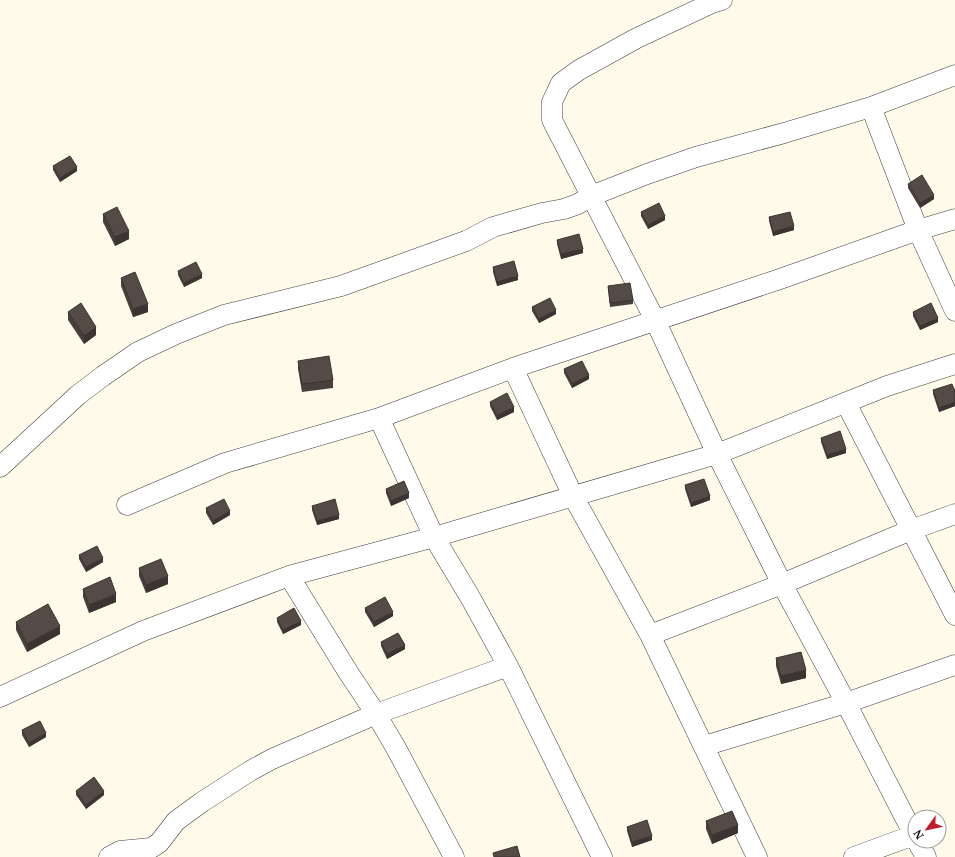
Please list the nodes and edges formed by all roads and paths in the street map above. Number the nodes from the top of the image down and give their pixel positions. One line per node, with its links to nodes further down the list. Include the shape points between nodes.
1 (722, 0): 4 (street, via 637,38 579,70 561,83 552,102 552,120)
2 (955, 75): 3 (street)
3 (871, 107): 4 (street, via 696,157); 6 (street)
4 (591, 196): 8 (street); 14 (street, via 564,209 493,227 466,241 341,286 224,315 158,341 138,352 78,395)
5 (955, 219): 6 (street)
6 (918, 230): 7 (street); 8 (street)
7 (955, 311)
8 (655, 320): 10 (street); 13 (street)
9 (955, 364): 11 (street, via 887,386)
10 (513, 368): 12 (street); 15 (street)
11 (846, 403): 13 (street); 18 (street)
12 (379, 418): 16 (street, via 225,463); 19 (street)
13 (717, 454): 15 (street); 21 (street)
14 (0, 467)
15 (573, 496): 19 (street); 23 (street)
16 (127, 505)
17 (955, 514): 18 (street)
18 (910, 530): 21 (street); 22 (street)
19 (434, 537): 20 (street); 25 (street)
20 (288, 576): 26 (street, via 143,631); 28 (street)
21 (782, 584): 23 (street); 27 (street)
22 (955, 615)
23 (650, 635): 29 (street)
24 (955, 665): 27 (street)
25 (508, 666): 28 (street); 34 (street)
26 (0, 698)
27 (846, 703): 29 (street); 30 (street)
28 (376, 714): 32 (street, via 250,771 176,821 159,843 151,848 120,851); 33 (street)
29 (704, 746): 35 (street)
30 (907, 822)
31 (907, 840): 36 (street)
32 (109, 857)
33 (454, 857)
34 (602, 857)
35 (757, 857)
36 (854, 857)

